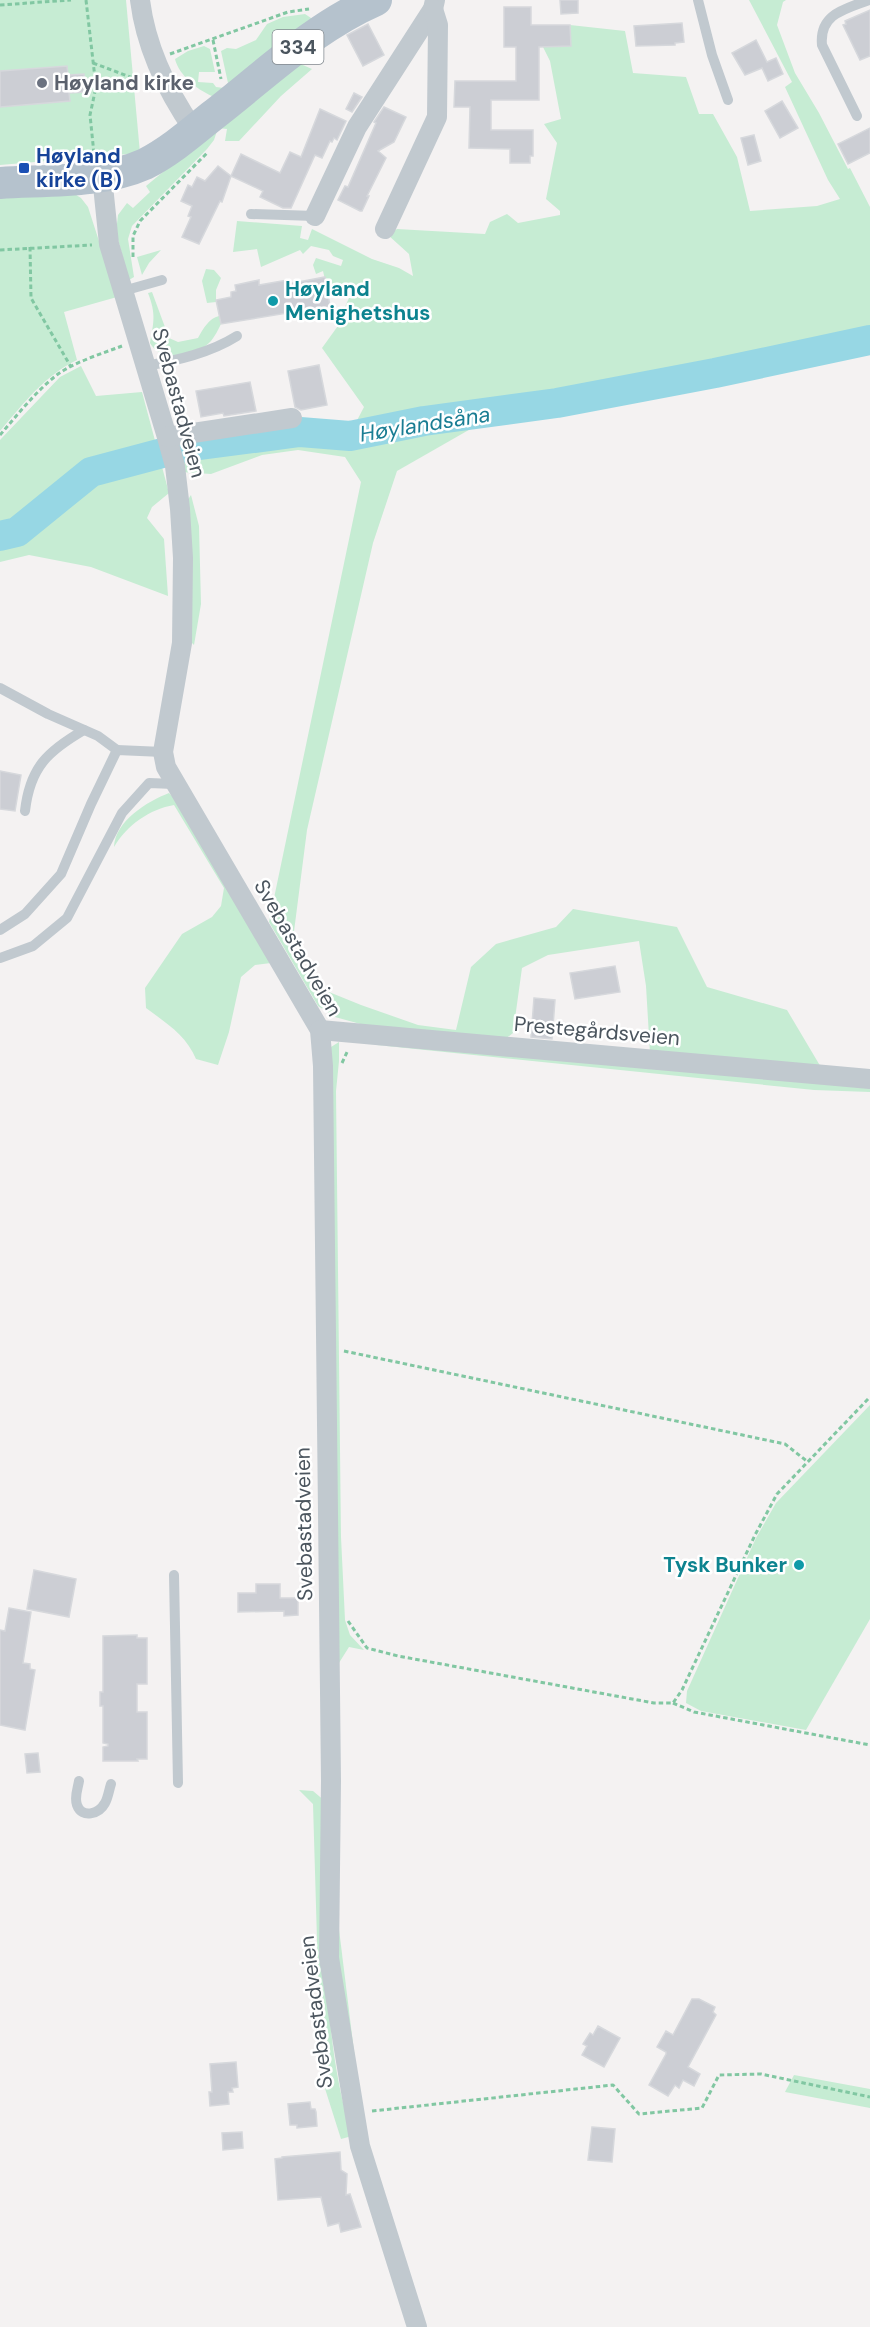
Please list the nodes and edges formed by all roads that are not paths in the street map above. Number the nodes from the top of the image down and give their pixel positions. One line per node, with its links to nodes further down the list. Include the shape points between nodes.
1 (140, 0): 8 (street, via 156,63 175,102)
2 (376, 0): 8 (main road, 334, via 324,28)
3 (698, 0): 6 (lane)
4 (869, 0): 7 (lane, via 835,13 824,25 821,36)
5 (434, 4): 12 (street, via 367,111); 13 (street, via 438,25 437,117)
6 (728, 100)
7 (857, 116)
8 (203, 139): 9 (main road, 334, via 124,171)
9 (99, 176): 10 (main road, 334); 15 (street, Svebastadveien, via 109,244)
10 (0, 183)
11 (251, 214): 12 (lane)
12 (315, 216)
13 (385, 229)
14 (162, 280): 15 (lane)
15 (132, 288): 17 (street, Svebastadveien)
16 (237, 336): 17 (lane, via 182,359)
17 (146, 366): 19 (street, Svebastadveien)
18 (292, 418): 19 (street)
19 (168, 440): 23 (street, Svebastadveien, via 175,466 183,558 182,643)
20 (0, 688): 21 (lane)
21 (84, 730): 22 (lane); 25 (lane, via 60,744 39,765)
22 (117, 750): 23 (lane); 26 (lane, via 61,874 25,914)
23 (163, 752): 24 (street, Svebastadveien)
24 (174, 784): 27 (lane, via 149,783 122,813 67,918 33,946); 28 (street, Svebastadveien)
25 (25, 811)
26 (0, 930)
27 (0, 958)
28 (320, 1030): 29 (street, Prestegårdsveien); 34 (street, Svebastadveien, via 331,1781 329,1958 360,2146)
29 (870, 1079)
30 (174, 1575): 32 (lane)
31 (79, 1781): 33 (lane, via 77,1805 87,1814 101,1809)
32 (178, 1783)
33 (111, 1784)
34 (417, 2327)

